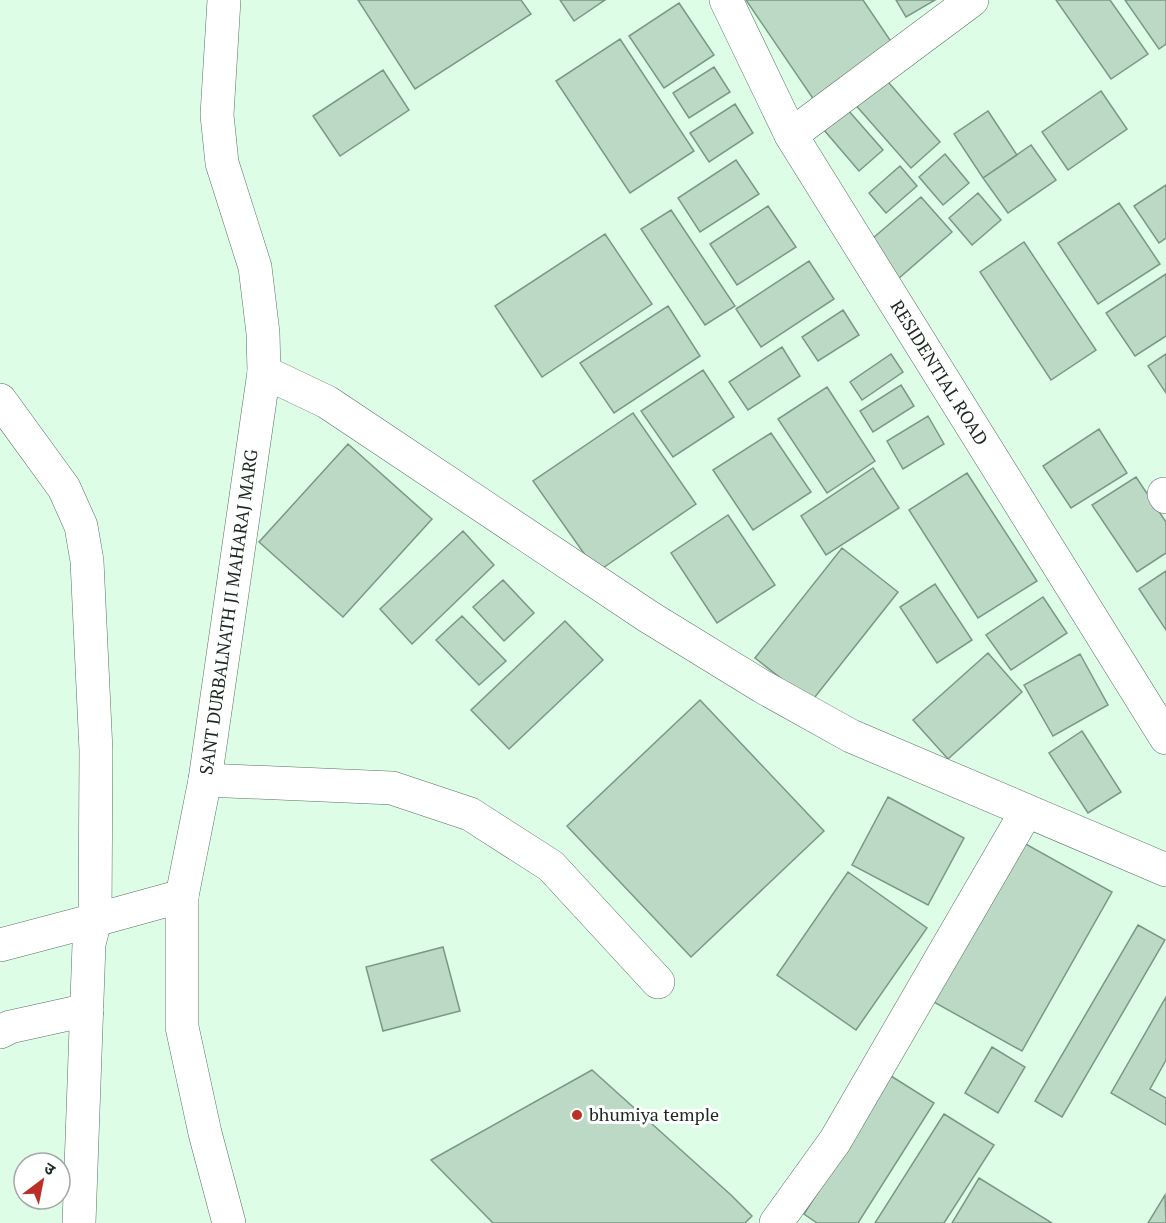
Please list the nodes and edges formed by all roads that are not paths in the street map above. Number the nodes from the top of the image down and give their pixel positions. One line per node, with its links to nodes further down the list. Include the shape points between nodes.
1 (224, 0): 5 (street, SANT DURBALNATH JI MAHARAJ MARG, via 217,115 222,163 255,267)
2 (726, 0): 4 (street, RESIDENTIAL ROAD)
3 (972, 0): 4 (street)
4 (791, 135): 7 (street, RESIDENTIAL ROAD)
5 (264, 372): 8 (street, SANT DURBALNATH JI MAHARAJ MARG); 9 (street, via 327,402 649,617 763,687 851,736)
6 (0, 400): 12 (street, via 64,488 81,526 87,561 96,751)
7 (1166, 738)
8 (205, 780): 11 (street, SANT DURBALNATH JI MAHARAJ MARG); 14 (street, via 392,788 470,814 551,866)
9 (1026, 812): 10 (street); 19 (street, via 835,1141)
10 (1164, 867)
11 (182, 896): 12 (street); 18 (street, SANT DURBALNATH JI MAHARAJ MARG, via 182,1027)
12 (95, 920): 13 (street); 15 (street, via 89,944)
13 (0, 945)
14 (658, 982)
15 (87, 1010): 16 (street); 17 (street)
16 (3, 1027)
17 (79, 1223)
18 (229, 1223)
19 (776, 1223)

